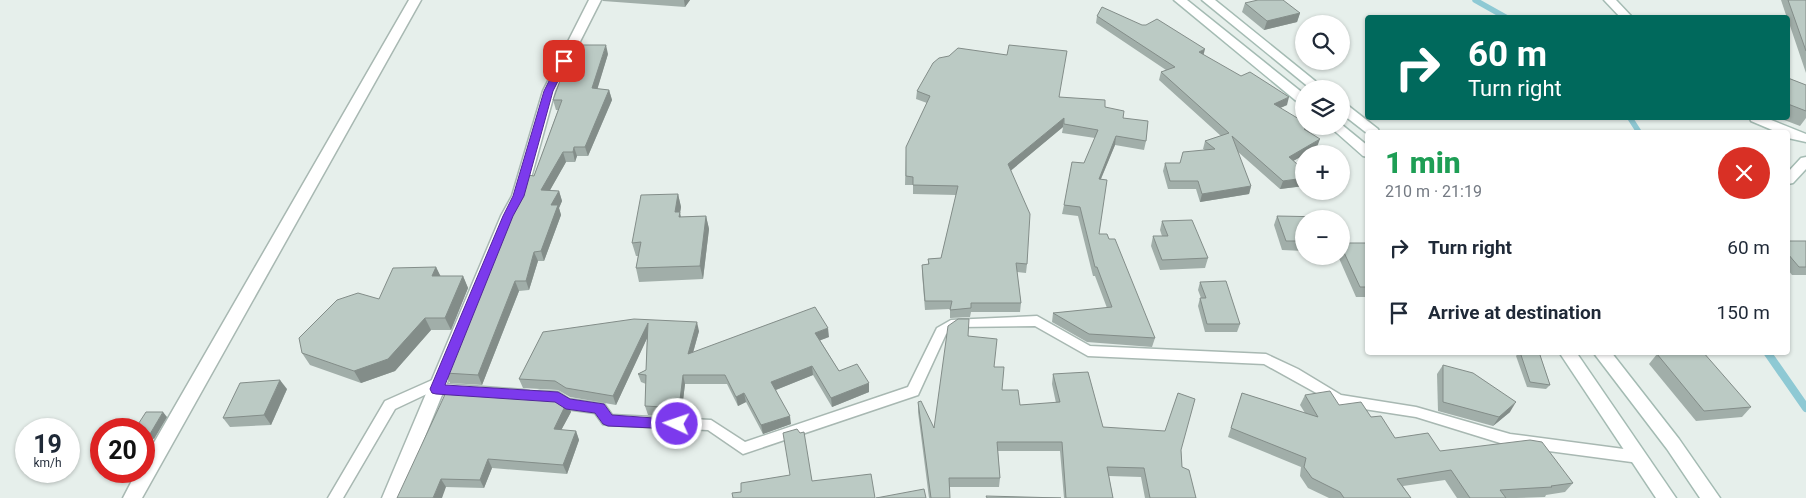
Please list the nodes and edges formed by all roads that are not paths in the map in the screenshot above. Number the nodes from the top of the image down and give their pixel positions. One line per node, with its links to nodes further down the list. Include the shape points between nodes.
1 (415, 0): 23 (street)
2 (595, 0): 21 (street, via 548,91 519,196)
3 (1180, 0): 8 (street)
4 (1208, 0): 7 (street)
5 (1610, 0): 6 (street)
6 (1625, 15)
7 (1308, 80)
8 (1295, 94)
9 (1350, 114): 11 (street)
10 (1760, 120): 12 (street)
11 (1371, 130)
12 (1782, 130)
13 (1790, 134): 15 (street)
14 (1346, 135): 16 (street)
15 (1806, 138)
16 (1365, 151)
17 (1806, 161): 18 (street)
18 (1790, 178)
19 (1570, 355): 22 (street)
20 (1604, 355): 27 (street, via 1674,444)
21 (438, 385): 22 (lane, via 558,397 566,404 599,408 608,420 711,425 743,448 913,392 941,331 955,323 1037,321 1088,351 1266,359 1338,400 1416,412 1510,440); 24 (lane, via 390,405); 25 (street)
22 (1639, 457): 26 (street)
23 (132, 498)
24 (335, 498)
25 (391, 498)
26 (1667, 498)
27 (1711, 498)

